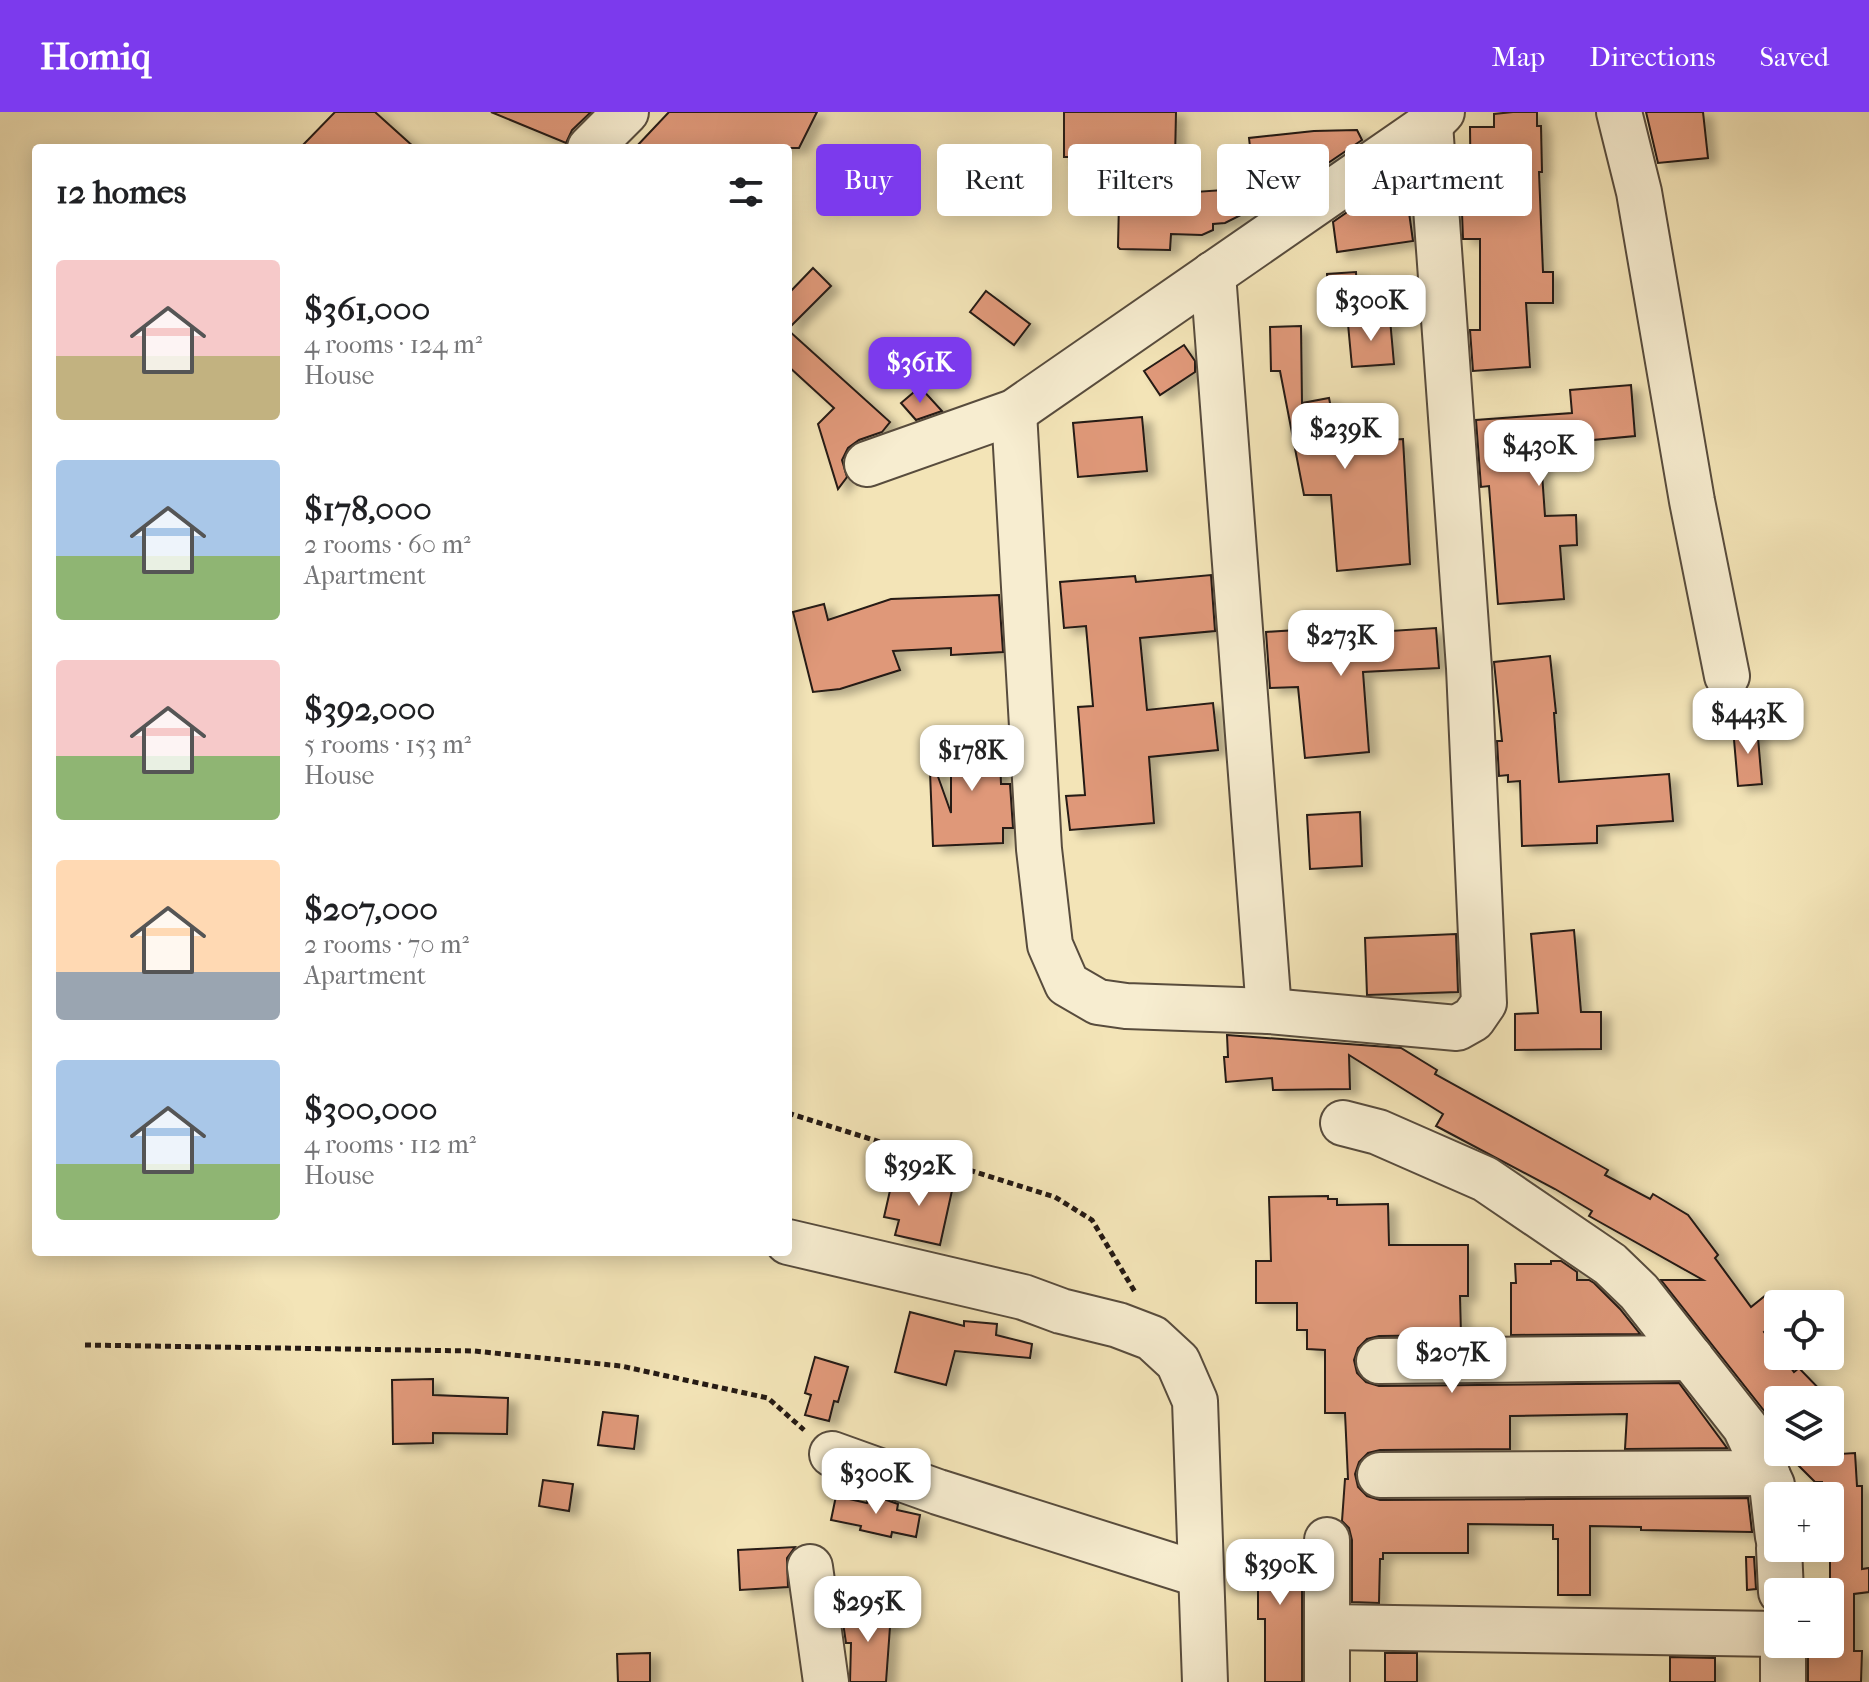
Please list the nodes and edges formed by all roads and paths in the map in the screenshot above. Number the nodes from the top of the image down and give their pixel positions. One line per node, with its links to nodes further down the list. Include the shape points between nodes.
1 (626, 112): 4 (street)
2 (1619, 112): 8 (street, via 1639,192)
3 (1436, 118): 5 (street); 9 (street, via 1484,1003 1473,1019 1457,1028)
4 (594, 144)
5 (1213, 274): 6 (street); 9 (street)
6 (1014, 412): 7 (street); 9 (street, via 1039,849 1050,945 1067,984 1098,1002)
7 (867, 464)
8 (1727, 676)
9 (1269, 1011)
10 (792, 1114): 13 (path, via 1055,1197 1092,1220 1138,1296)
11 (1343, 1123): 15 (street, via 1378,1132 1485,1179 1610,1264)
12 (792, 1243): 13 (street, via 1023,1297)
13 (1152, 1338): 23 (street, via 1178,1362 1195,1401)
14 (85, 1345): 17 (path, via 474,1351 621,1366 768,1398)
15 (1691, 1358): 16 (street); 18 (street, via 1745,1427)
16 (1379, 1361)
17 (832, 1454): 23 (street)
18 (1767, 1473): 19 (street); 20 (street)
19 (1380, 1475)
20 (1769, 1482)
21 (1327, 1540): 24 (street)
22 (810, 1567): 27 (street)
23 (1201, 1575): 28 (street)
24 (1327, 1627): 25 (street); 29 (street)
25 (1764, 1634)
26 (1783, 1658): 30 (street)
27 (826, 1682)
28 (1205, 1682)
29 (1327, 1682)
30 (1783, 1682)

